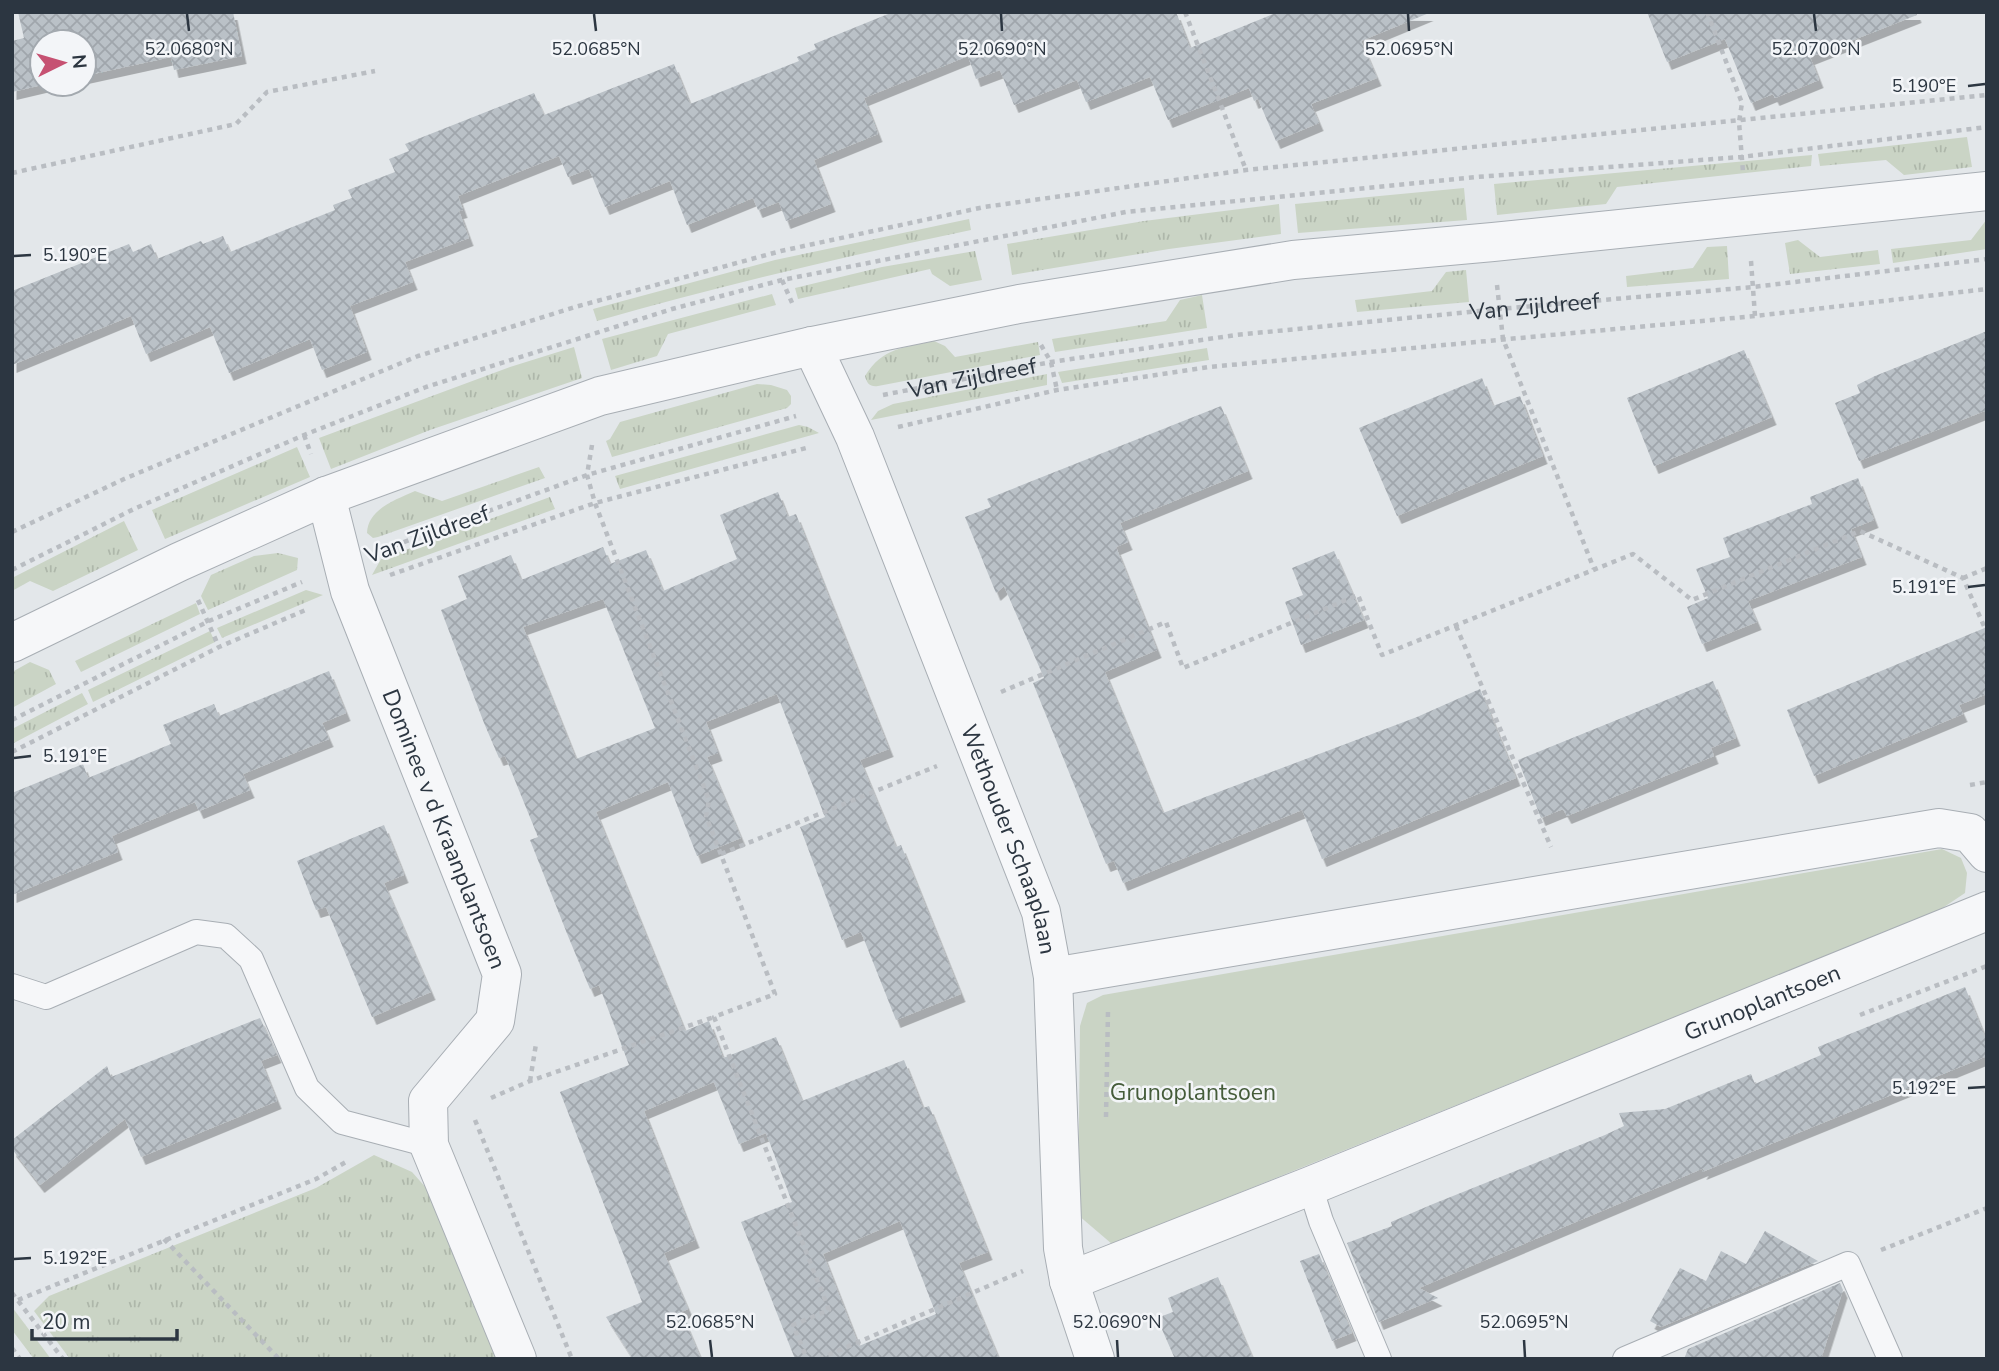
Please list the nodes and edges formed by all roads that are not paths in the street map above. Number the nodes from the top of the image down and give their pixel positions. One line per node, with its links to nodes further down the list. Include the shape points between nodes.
1 (1987, 191): 2 (street, via 1293,260 1019,304)
2 (812, 346): 3 (street, via 600,396); 7 (street, Wethouder Schaaplaan, via 848,420 1041,912)
3 (326, 496): 4 (street); 9 (street, Dominee v d Kraanplantsoen, via 347,578 502,974 495,1021 428,1101)
4 (12, 643)
5 (1987, 853): 7 (street, via 1970,833 1939,828)
6 (1987, 911): 10 (street, Grunoplantsoen)
7 (1053, 977): 11 (street, Wethouder Schaaplaan)
8 (12, 986): 9 (lane, via 46,997 196,932 226,936 251,959 307,1088 342,1122)
9 (429, 1145): 12 (street)
10 (1310, 1186): 11 (street, Grunoplantsoen); 14 (lane)
11 (1066, 1265): 13 (street, Wethouder Schaaplaan)
12 (517, 1359)
13 (1095, 1359)
14 (1379, 1359)
15 (1625, 1359): 16 (lane, via 1848,1264)
16 (1890, 1359)

